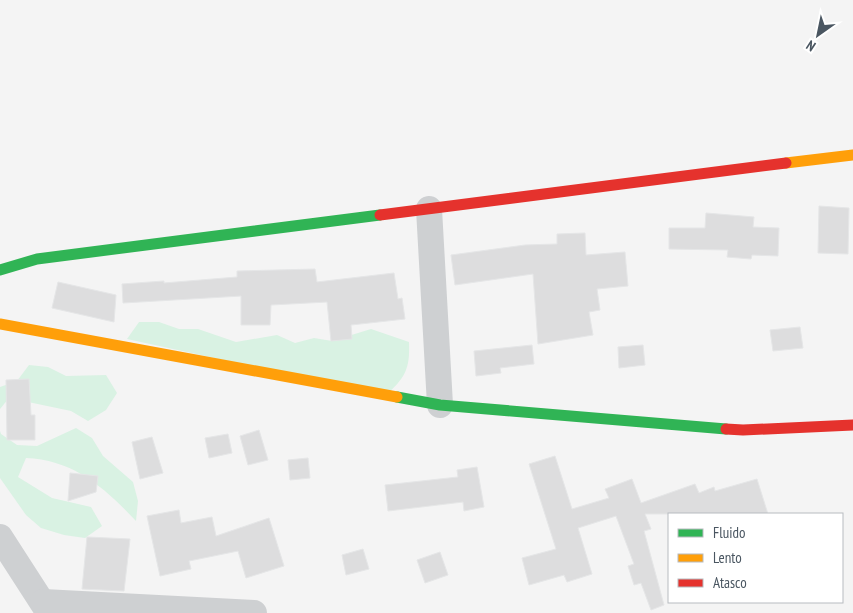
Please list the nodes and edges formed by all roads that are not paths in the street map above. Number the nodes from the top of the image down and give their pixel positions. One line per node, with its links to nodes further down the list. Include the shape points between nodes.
1 (853, 156): 2 (street)
2 (429, 209): 3 (street, via 37,259); 5 (street)
3 (0, 270)
4 (0, 324): 5 (street)
5 (440, 404): 6 (street, via 743,430)
6 (853, 425)
7 (1, 541): 8 (street)
8 (46, 607): 9 (street)
9 (254, 613)

